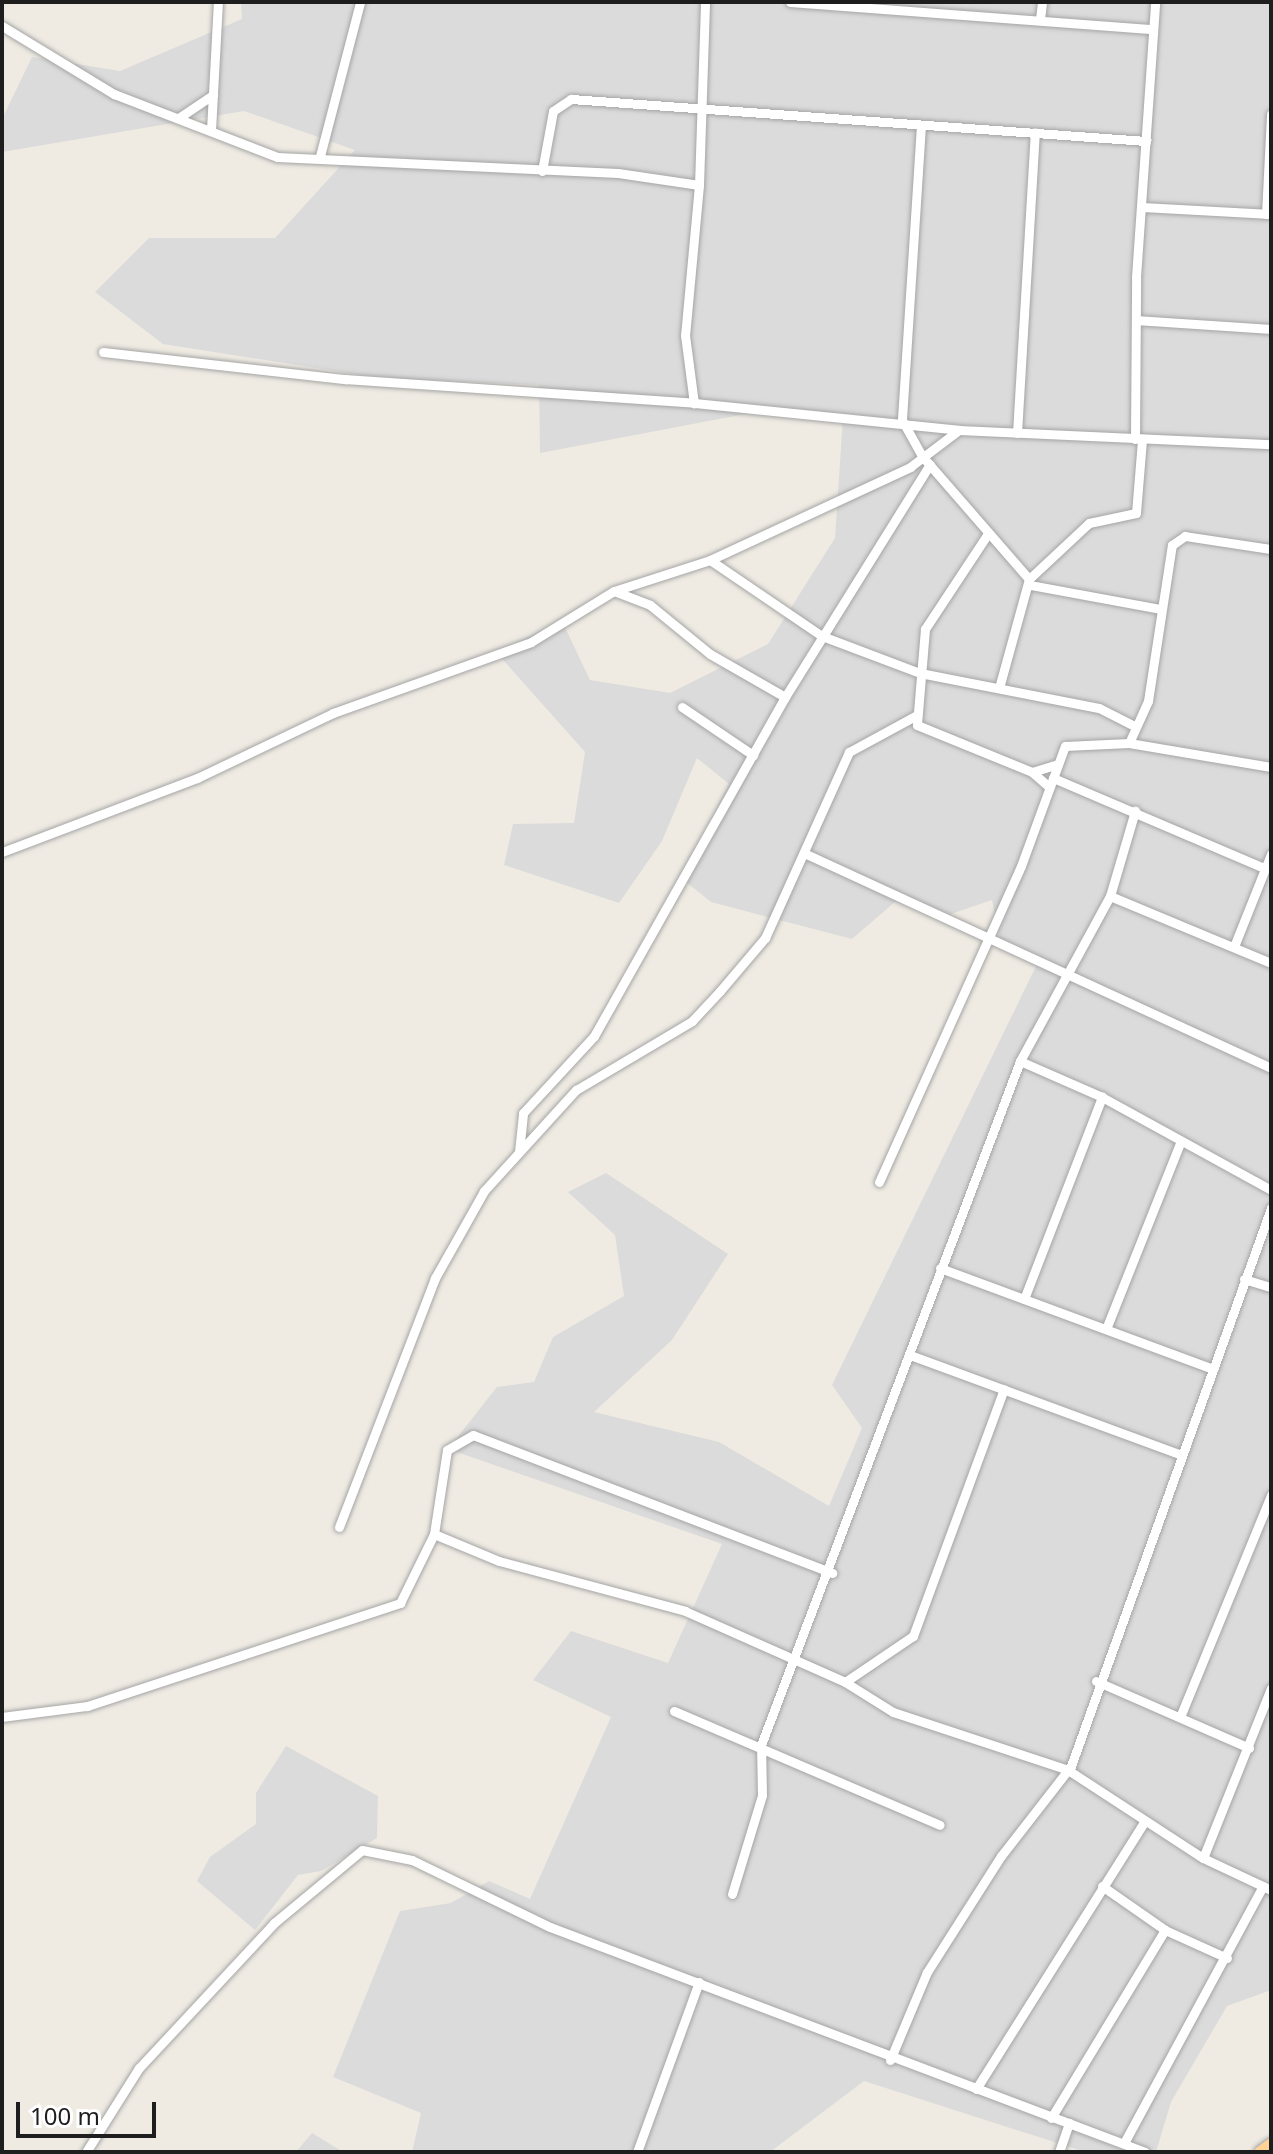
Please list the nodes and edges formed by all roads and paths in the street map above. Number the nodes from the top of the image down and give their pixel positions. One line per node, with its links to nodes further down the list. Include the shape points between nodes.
1 (218, 2): 12 (street)
2 (360, 2): 20 (street)
3 (705, 2): 13 (street)
4 (790, 2): 7 (street)
5 (1042, 2): 9 (street)
6 (1155, 2): 11 (street)
7 (817, 3): 8 (street)
8 (931, 6): 9 (street)
9 (1040, 19): 11 (street)
10 (2, 26): 15 (street, via 114,94)
11 (1153, 29): 19 (street)
12 (213, 95): 15 (street); 17 (street)
13 (702, 107): 16 (street); 21 (street, via 561,103); 22 (street)
14 (1271, 114): 24 (street)
15 (180, 117): 17 (street)
16 (921, 125): 18 (street); 29 (street)
17 (211, 130): 20 (street, via 277,157)
18 (1035, 133): 19 (street); 31 (street)
19 (1146, 141): 23 (street)
20 (320, 156): 21 (street)
21 (542, 171): 22 (street)
22 (699, 185): 28 (street, via 685,335)
23 (1142, 207): 24 (street); 25 (street)
24 (1269, 214)
25 (1136, 320): 26 (street); 32 (street)
26 (1271, 329)
27 (103, 352): 28 (street, via 331,378)
28 (694, 403): 29 (street)
29 (902, 420): 30 (street); 34 (street)
30 (959, 430): 31 (street); 34 (street)
31 (1017, 433): 32 (street)
32 (1138, 440): 33 (street); 38 (street, via 1136,513 1089,523)
33 (1271, 444)
34 (926, 460): 35 (street); 37 (street); 41 (street)
35 (987, 535): 38 (street); 42 (street, via 935,607)
36 (1271, 549): 40 (street, via 1178,539)
37 (710, 560): 39 (street); 41 (street)
38 (1029, 582): 40 (street); 43 (street, via 1007,639)
39 (614, 591): 44 (street, via 660,611 710,654); 55 (street, via 531,642 333,713 197,778)
40 (1161, 609): 47 (street, via 1148,701)
41 (822, 636): 42 (street); 44 (street)
42 (920, 673): 43 (street); 46 (street)
43 (999, 688): 47 (street, via 1099,708)
44 (785, 697): 49 (street)
45 (682, 707): 49 (street)
46 (915, 716): 52 (street, via 921,732); 56 (street, via 849,752)
47 (1132, 725): 48 (street)
48 (1129, 743): 50 (street, via 1070,742); 51 (street)
49 (753, 755): 68 (street, via 594,1036 523,1113)
50 (1058, 764): 52 (street); 53 (street)
51 (1271, 767)
52 (1032, 772): 53 (street)
53 (1051, 782): 54 (street); 60 (street)
54 (1135, 811): 58 (street); 59 (street)
55 (2, 852)
56 (804, 853): 60 (street); 68 (street, via 765,938 692,1021 576,1090)
57 (1271, 854): 58 (street)
58 (1264, 868): 61 (street)
59 (1110, 896): 61 (street); 63 (street)
60 (987, 937): 63 (street); 69 (street)
61 (1235, 944): 62 (street)
62 (1271, 963)
63 (1067, 976): 64 (street); 65 (street)
64 (1020, 1061): 66 (street); 72 (street)
65 (1271, 1068)
66 (1102, 1097): 67 (street); 75 (street)
67 (1181, 1141): 70 (street); 76 (street)
68 (519, 1152): 82 (street, via 484,1191 435,1278)
69 (879, 1182)
70 (1271, 1190)
71 (1271, 1208): 73 (street)
72 (940, 1268): 75 (street); 77 (street)
73 (1244, 1279): 74 (street); 78 (street)
74 (1271, 1287)
75 (1024, 1299): 76 (street)
76 (1106, 1329): 78 (street)
77 (910, 1355): 79 (street); 84 (street)
78 (1211, 1368): 80 (street)
79 (1004, 1389): 80 (street); 87 (street, via 913,1636)
80 (1179, 1454): 86 (street)
81 (1271, 1495): 91 (street)
82 (339, 1527)
83 (434, 1534): 84 (street, via 447,1450 473,1435); 85 (street, via 499,1561 685,1611); 90 (street, via 400,1603 87,1706)
84 (832, 1573): 85 (street)
85 (793, 1661): 87 (street); 92 (street)
86 (1096, 1681): 91 (street); 94 (street)
87 (845, 1682): 94 (street, via 893,1712)
88 (1271, 1688): 93 (street)
89 (674, 1711): 92 (street)
90 (2, 1717)
91 (1180, 1717): 93 (street)
92 (761, 1745): 96 (street); 100 (street, via 762,1795)
93 (1249, 1748): 97 (street)
94 (1068, 1770): 95 (street); 104 (street, via 1001,1856 927,1972)
95 (1145, 1821): 97 (street); 98 (street)
96 (940, 1825)
97 (1203, 1858): 99 (street)
98 (1102, 1886): 101 (street); 105 (street)
99 (1267, 1888): 102 (street)
100 (732, 1894)
101 (1165, 1930): 102 (street); 106 (street)
102 (1227, 1958): 108 (street)
103 (699, 1982): 104 (street); 110 (street, via 550,1927 412,1860 362,1850 274,1923 139,2068); 111 (street)
104 (890, 2060): 105 (street)
105 (976, 2089): 106 (street)
106 (1051, 2118): 107 (street)
107 (1069, 2123): 108 (street); 112 (street)
108 (1124, 2143): 113 (street)
109 (1271, 2143): 114 (main road)
110 (86, 2152)
111 (637, 2152)
112 (1059, 2152)
113 (1145, 2152)
114 (1259, 2152)

